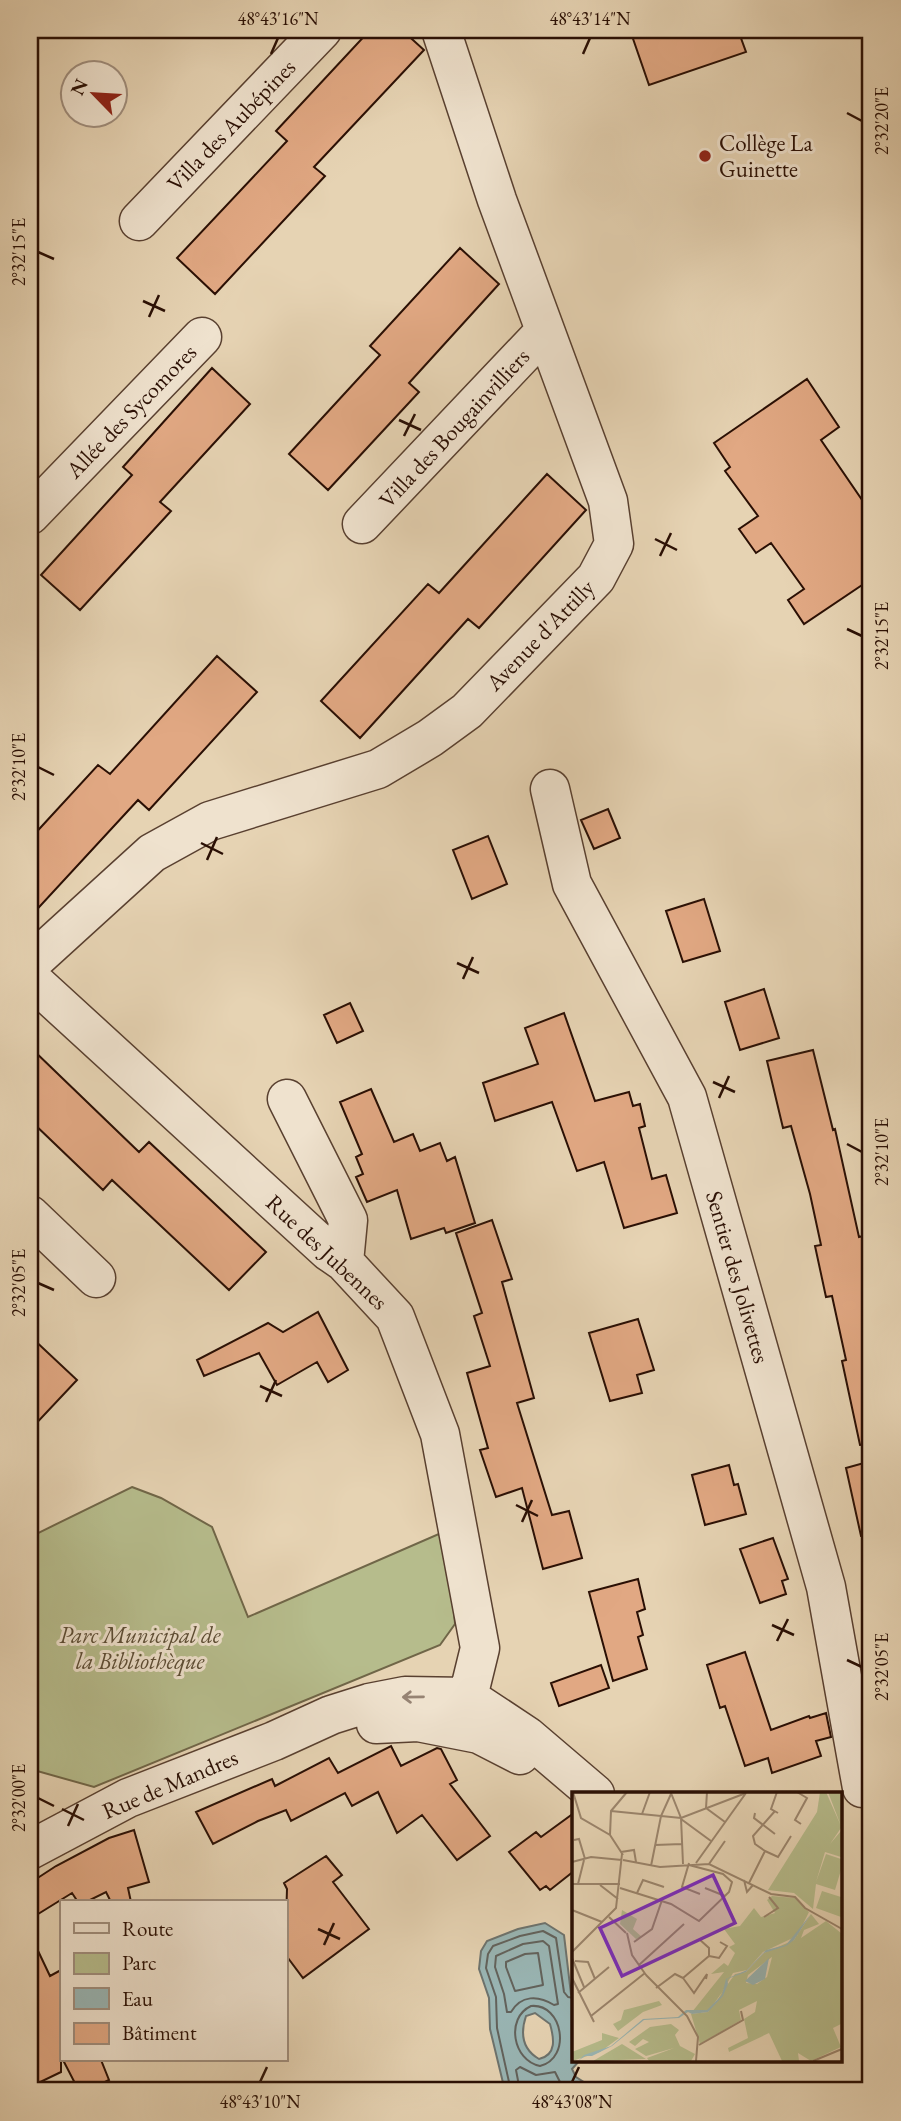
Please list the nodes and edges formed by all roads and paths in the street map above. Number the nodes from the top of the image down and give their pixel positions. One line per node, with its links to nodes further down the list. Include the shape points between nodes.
1 (323, 30): 3 (street, Villa des Aubépines)
2 (440, 30): 4 (street, Avenue d'Attilly)
3 (139, 221)
4 (545, 331): 7 (street, Villa des Bougainvilliers); 9 (street, Avenue d'Attilly, via 608,500 614,544 596,578 467,711 430,738 378,769 210,821 152,853)
5 (202, 337): 6 (street, Allée des Sycomores)
6 (30, 515)
7 (362, 524)
8 (550, 789): 17 (street, Sentier des Jolivettes, via 572,884 687,1097 826,1587)
9 (30, 964)
10 (30, 978): 13 (street, Rue des Jubennes)
11 (287, 1099): 13 (street, via 348,1220)
12 (30, 1215): 14 (street)
13 (344, 1262): 15 (street, Rue des Jubennes, via 395,1317 440,1434 480,1648)
14 (96, 1279)
15 (468, 1697): 16 (street, Rue de Mandres, one-way to 16, via 405,1696 369,1703); 19 (street, Rue de Mandres, via 527,1736)
16 (274, 1741): 18 (street, Rue de Mandres, via 418,1721 480,1734); 20 (street, Rue de Mandres, via 128,1798)
17 (858, 1789)
18 (591, 1792)
19 (593, 1792)
20 (30, 1850)

